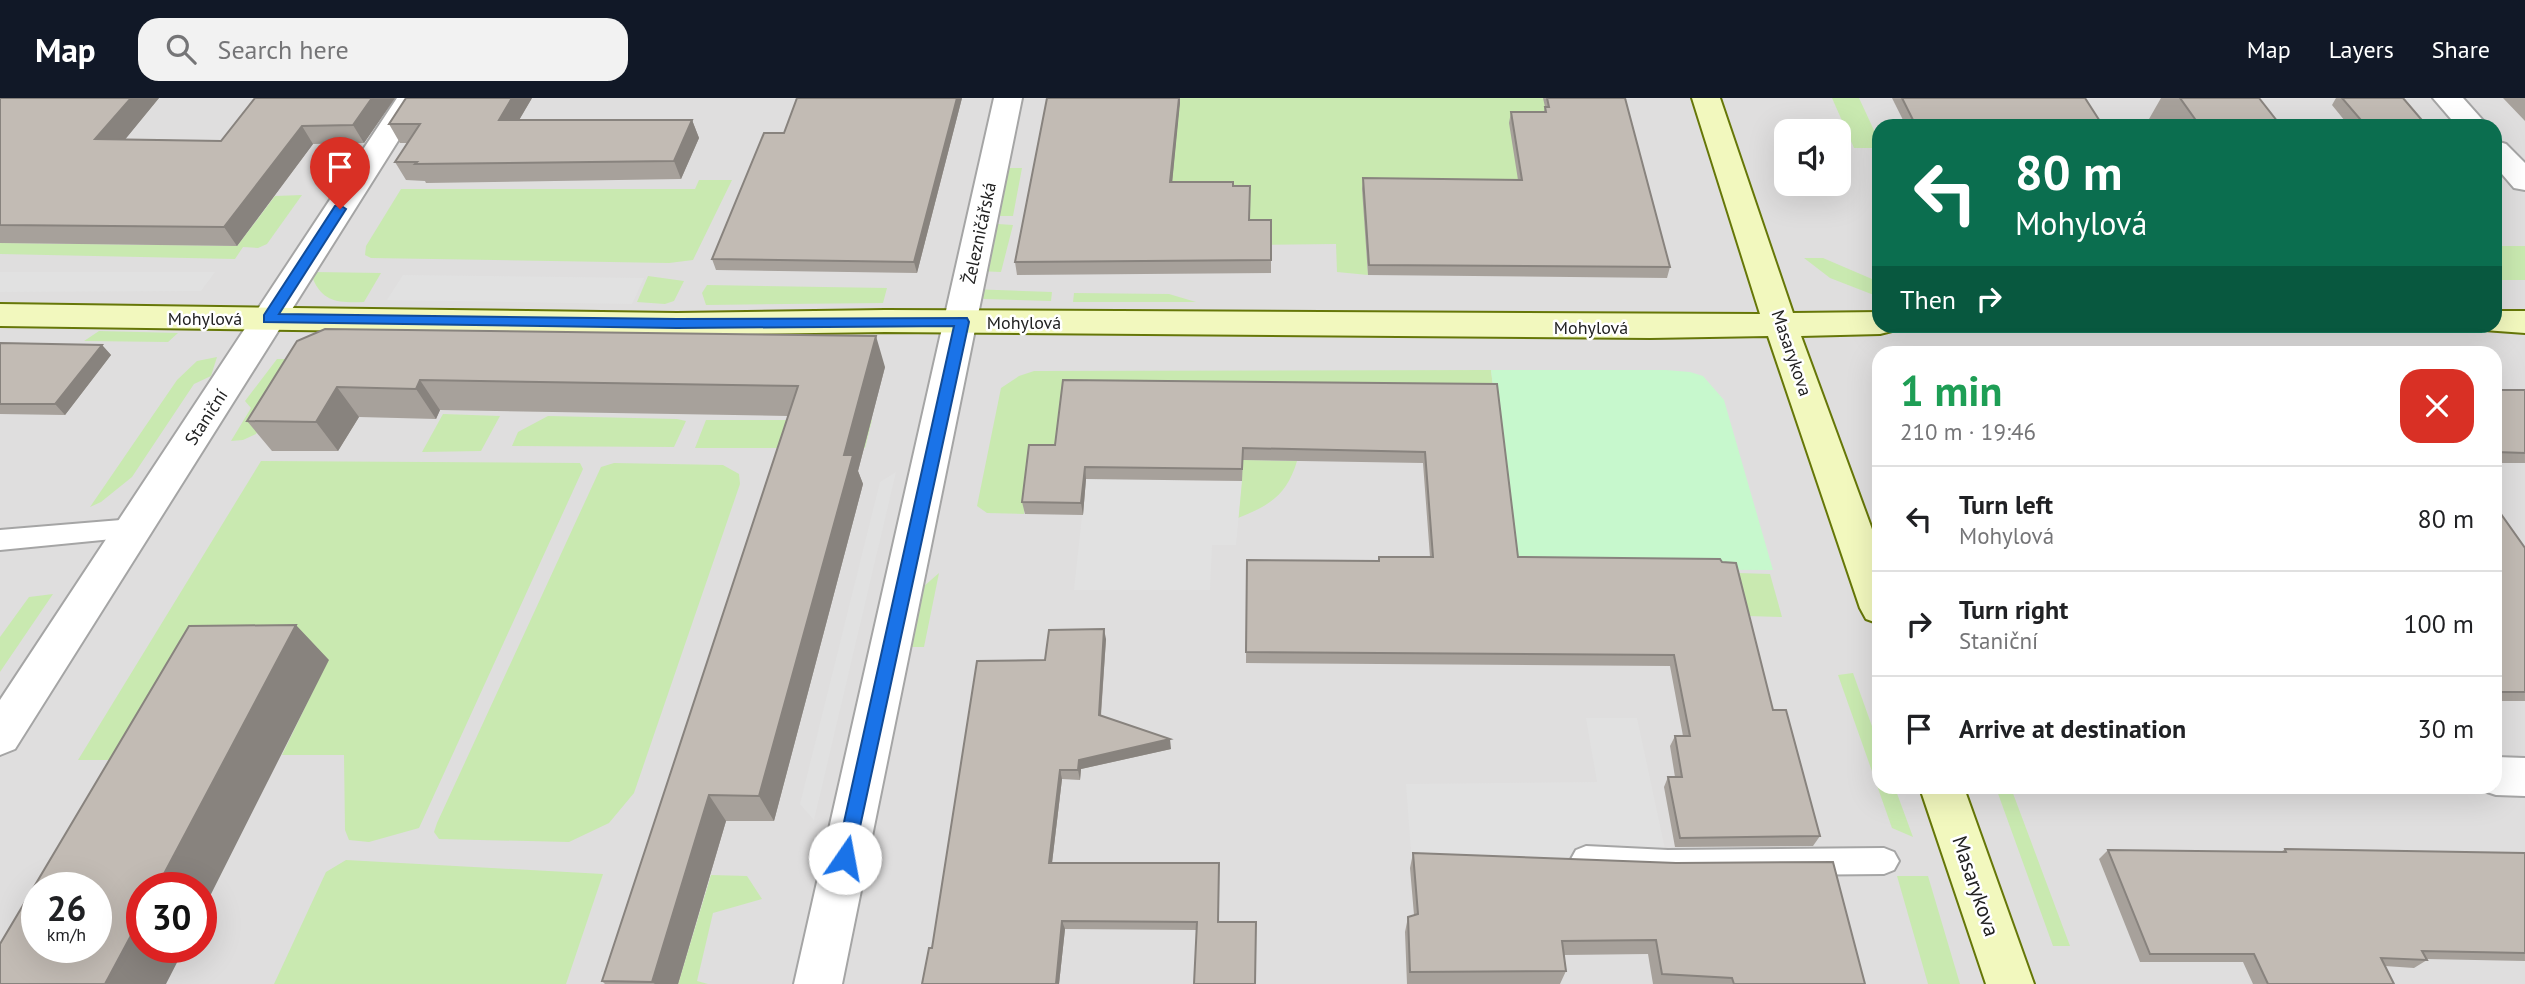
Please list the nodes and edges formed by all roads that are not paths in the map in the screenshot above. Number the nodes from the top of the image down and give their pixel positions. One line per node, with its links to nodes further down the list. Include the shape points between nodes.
1 (411, 98): 9 (street, Staniční)
2 (1008, 98): 10 (street, Železničářská)
3 (1706, 98): 14 (main road, Masarykova)
4 (2447, 98): 5 (street)
5 (2466, 119)
6 (2502, 156): 7 (street)
7 (2525, 181)
8 (0, 315): 9 (main road, Mohylová)
9 (269, 318): 10 (main road, Mohylová, via 677,324); 15 (street, Staniční)
10 (962, 322): 14 (main road, Mohylová); 24 (street, Železničářská)
11 (2502, 322): 12 (main road)
12 (2525, 322)
13 (1872, 323): 14 (main road, Mohylová)
14 (1782, 324): 17 (main road, Masarykova)
15 (133, 528): 16 (lane); 18 (street, Staniční)
16 (0, 540)
17 (1872, 585)
18 (0, 736)
19 (2502, 776): 20 (street)
20 (2525, 776)
21 (1944, 794): 25 (main road, Masarykova)
22 (1586, 859): 23 (lane)
23 (1884, 861)
24 (818, 984)
25 (2010, 984)

